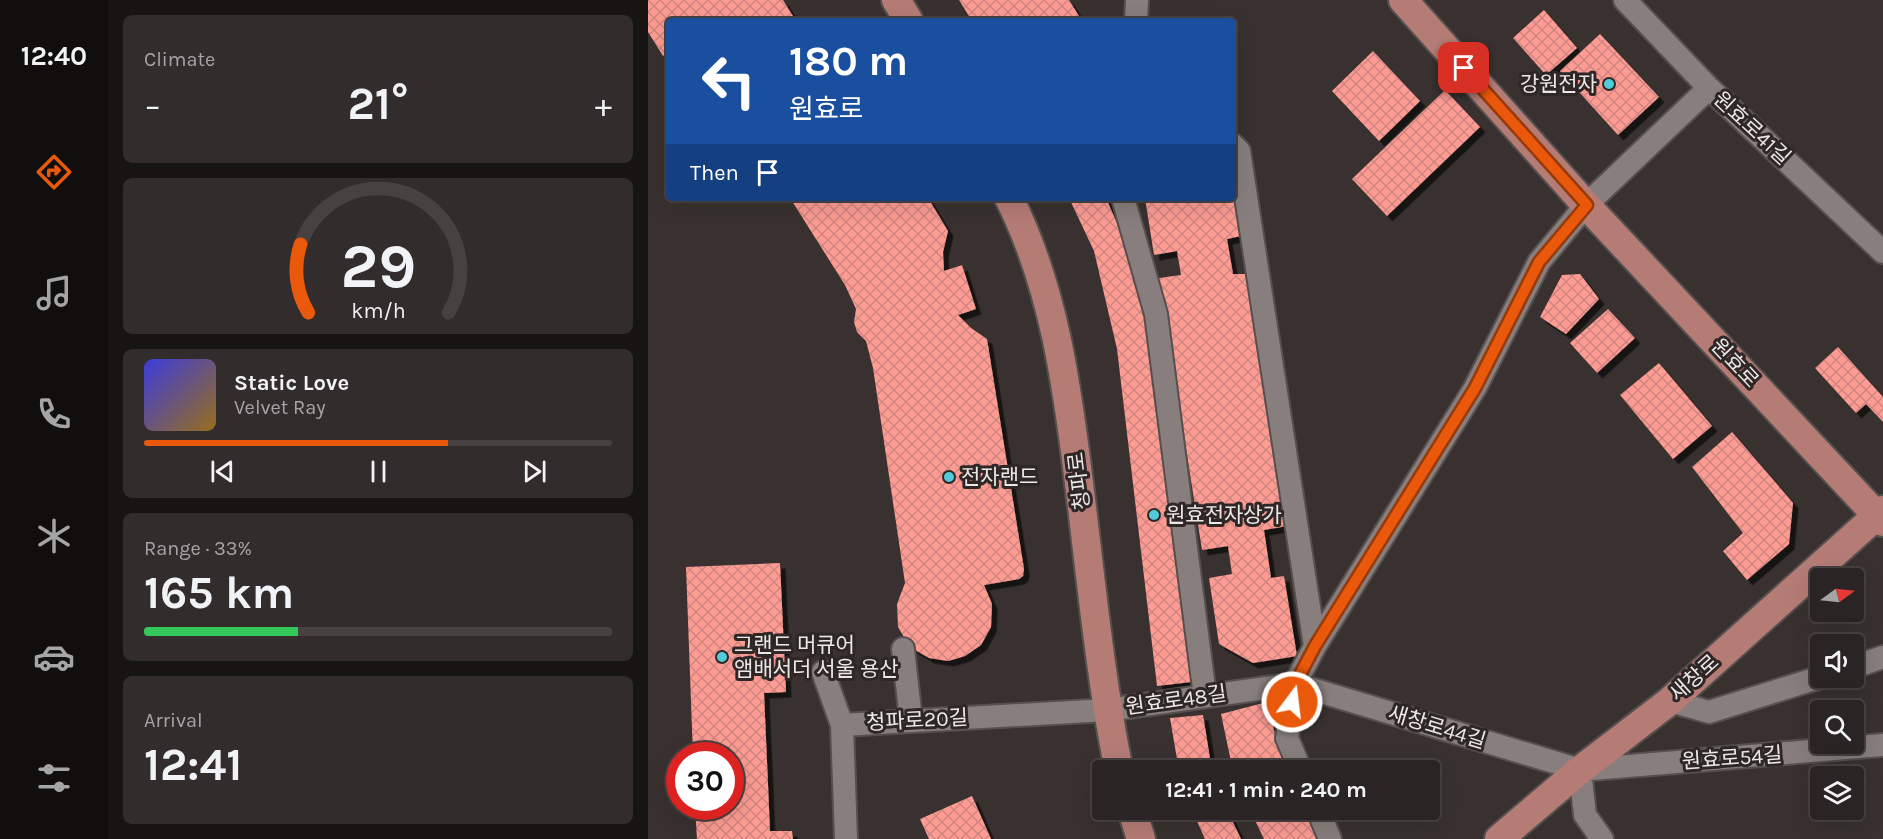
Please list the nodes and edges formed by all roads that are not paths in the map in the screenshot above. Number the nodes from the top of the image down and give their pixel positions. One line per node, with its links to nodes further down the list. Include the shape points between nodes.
1 (896, 0): 5 (main road)
2 (1137, 0): 6 (street)
3 (1403, 0): 11 (main road, 원효로)
4 (1625, 0): 7 (street, 원효로41길)
5 (907, 18)
6 (1136, 18)
7 (1709, 88): 11 (street); 12 (street, 원효로41길)
8 (1236, 148): 14 (street)
9 (1011, 201): 23 (main road, 청파로, via 1026,231 1050,304 1066,381)
10 (1124, 201): 21 (street, via 1156,314)
11 (1587, 205): 13 (main road, 원효로); 14 (street, via 1539,262 1475,388)
12 (1883, 252)
13 (1881, 516): 22 (main road, 새창로)
14 (1315, 646): 20 (street)
15 (903, 649): 24 (street)
16 (1883, 657): 17 (street)
17 (1864, 664)
18 (823, 672): 25 (street)
19 (1810, 680): 22 (street, via 1709,712)
20 (1295, 684): 21 (street, 원효로48길); 28 (street, via 1287,738); 29 (street, 새창로44길)
21 (1204, 696): 23 (street, 원효로48길)
22 (1670, 701): 29 (main road, 새창로)
23 (1107, 710): 24 (street, 청파로20길); 27 (main road, 청파로)
24 (911, 720): 25 (street, 청파로20길)
25 (842, 724): 32 (street, 청파로20길)
26 (1883, 745): 29 (street, 원효로54길)
27 (1117, 760)
28 (1296, 760)
29 (1580, 770): 35 (main road, 새창로); 36 (street, via 1585,815)
30 (1135, 820): 33 (main road)
31 (1322, 820): 34 (street)
32 (846, 839)
33 (1141, 839)
34 (1330, 839)
35 (1499, 839)
36 (1602, 839)

